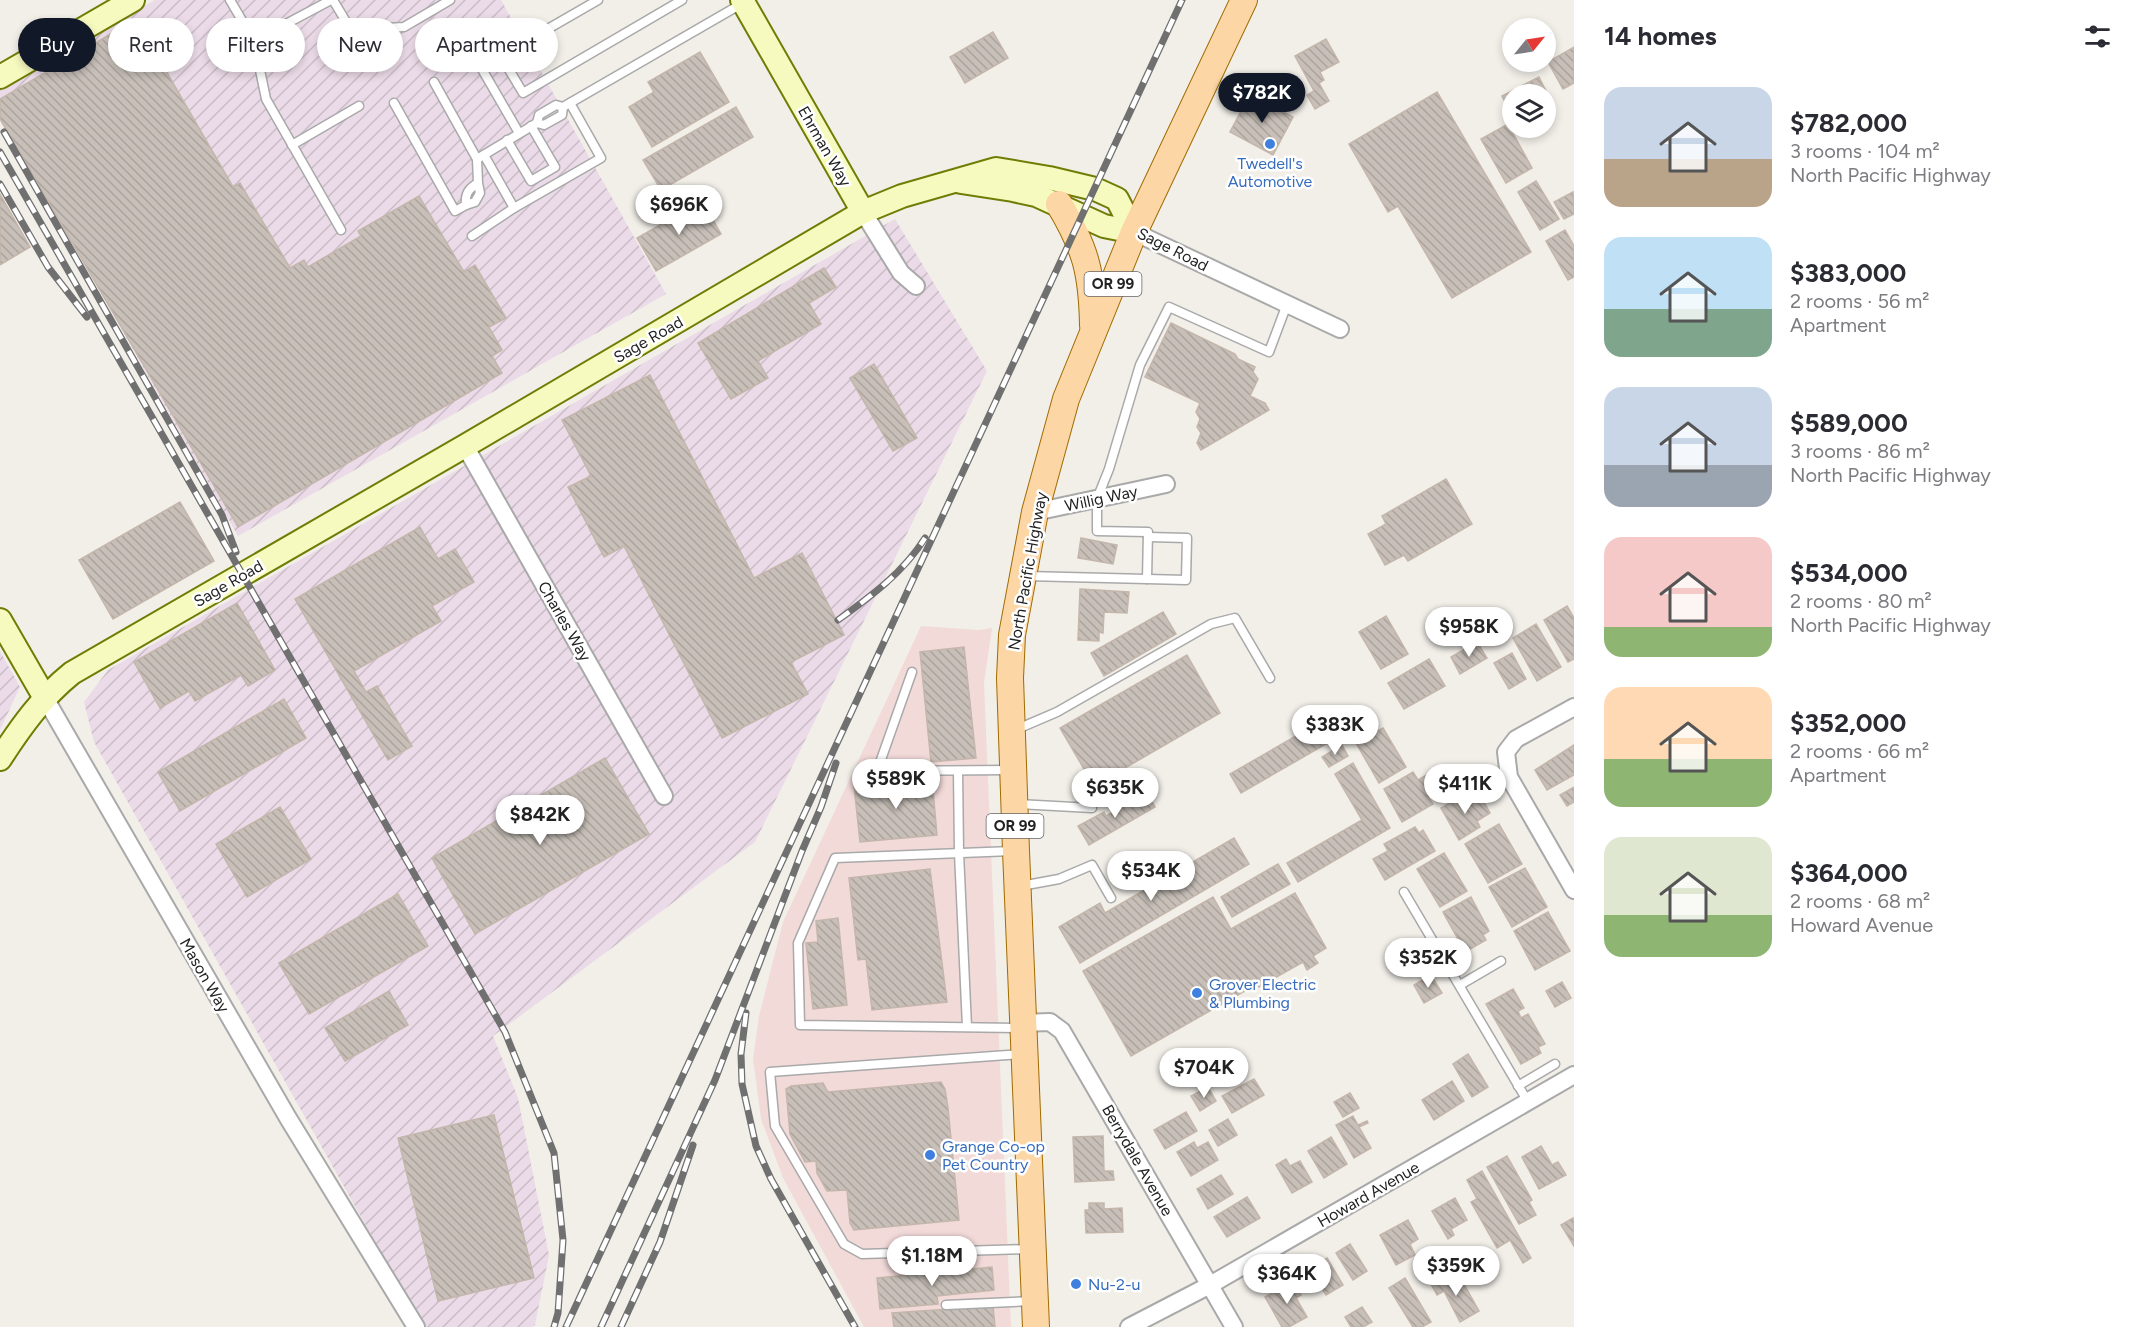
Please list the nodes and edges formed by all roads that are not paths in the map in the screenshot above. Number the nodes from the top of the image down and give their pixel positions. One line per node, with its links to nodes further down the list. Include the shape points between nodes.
1 (133, 0): 13 (main road)
2 (230, 0): 9 (lane)
3 (332, 0): 4 (lane, via 351,30 404,27); 10 (lane)
4 (450, 0)
5 (598, 0): 6 (lane, via 501,56 523,93)
6 (682, 0)
7 (1244, 0): 28 (main road, North Pacific Highway / OR 99)
8 (742, 1): 16 (lane); 26 (main road, Ehrman Way)
9 (241, 18)
10 (298, 18)
11 (260, 72): 21 (lane, via 266,99)
12 (484, 72): 19 (lane)
13 (0, 77)
14 (434, 82): 22 (lane)
15 (394, 103): 22 (lane, via 455,211 466,205 465,196 477,183)
16 (567, 105): 18 (lane, via 556,105 539,115); 25 (lane, via 601,158)
17 (359, 106): 21 (lane)
18 (534, 125): 19 (lane); 20 (lane, via 555,167 531,181)
19 (519, 134): 20 (lane)
20 (507, 140): 22 (lane)
21 (292, 145): 27 (lane)
22 (481, 157): 25 (lane)
23 (956, 182): 24 (main road, via 1013,190); 26 (main road, Sage Road, via 902,196); 28 (main road, Sage Road, via 996,169 1095,189 1117,199)
24 (1059, 204): 28 (main road, via 1104,226); 33 (main road, via 1084,252 1092,293)
25 (514, 208): 29 (lane)
26 (863, 212): 30 (street, Ehrman Way, via 902,273); 34 (main road, Sage Road)
27 (340, 230)
28 (1134, 232): 31 (street, Sage Road); 33 (main road, North Pacific Highway / OR 99)
29 (472, 236)
30 (916, 286)
31 (1287, 304): 32 (street, Sage Road); 36 (lane, via 1269,352 1169,307 1140,365)
32 (1340, 328)
33 (1093, 335): 37 (main road, North Pacific Highway / OR 99, via 1066,399)
34 (465, 446): 44 (main road, Sage Road, via 83,666); 50 (street, Charles Way)
35 (1166, 484): 36 (street, Willig Way)
36 (1097, 499): 37 (street, Willig Way); 38 (lane, via 1096,531 1148,532)
37 (1035, 512): 39 (main road, North Pacific Highway / OR 99)
38 (1148, 537): 40 (lane); 40 (lane, via 1187,538 1187,548 1186,580)
39 (1023, 576): 40 (lane); 46 (main road, North Pacific Highway / OR 99, via 1012,636)
40 (1147, 579)
41 (0, 620): 44 (main road, Mason Way)
42 (912, 672): 49 (lane, via 877,771)
43 (1270, 678): 46 (lane, via 1235,618 1211,624 1057,712)
44 (45, 698): 47 (main road, Sage Road); 72 (street, Mason Way, via 288,1118)
45 (1574, 707): 56 (street, via 1516,739 1506,752 1509,777)
46 (1012, 731): 48 (main road, North Pacific Highway / OR 99)
47 (0, 759)
48 (1013, 770): 49 (lane); 51 (main road, North Pacific Highway / OR 99)
49 (958, 771): 54 (lane)
50 (664, 796)
51 (1014, 803): 52 (lane); 53 (main road, North Pacific Highway / OR 99)
52 (1092, 808)
53 (1016, 851): 54 (lane); 55 (main road, North Pacific Highway / OR 99)
54 (959, 853): 62 (lane); 62 (lane, via 835,858 798,943 800,1025)
55 (1017, 887): 58 (lane, via 1059,879 1092,865); 61 (main road, North Pacific Highway / OR 99)
56 (1574, 890)
57 (1404, 892): 60 (lane)
58 (1111, 898)
59 (1501, 961): 60 (lane)
60 (1460, 985): 66 (lane)
61 (1023, 1026): 62 (lane); 63 (main road, North Pacific Highway / OR 99); 69 (street, Berrydale Avenue, via 1050,1022 1062,1030)
62 (967, 1027)
63 (1024, 1054): 68 (main road, North Pacific Highway / OR 99); 68 (lane, via 770,1072 775,1126 844,1244 862,1254)
64 (1555, 1064): 66 (lane)
65 (1574, 1075): 67 (street, Howard Avenue)
66 (1518, 1086): 67 (lane)
67 (1528, 1102): 69 (street, Howard Avenue)
68 (1033, 1248): 70 (main road, North Pacific Highway / OR 99)
69 (1210, 1285): 74 (street, Howard Avenue); 75 (street, Berrydale Avenue)
70 (1035, 1301): 71 (lane); 73 (main road, North Pacific Highway / OR 99)
71 (946, 1305)
72 (416, 1327)
73 (1036, 1327)
74 (1129, 1327)
75 (1234, 1327)

